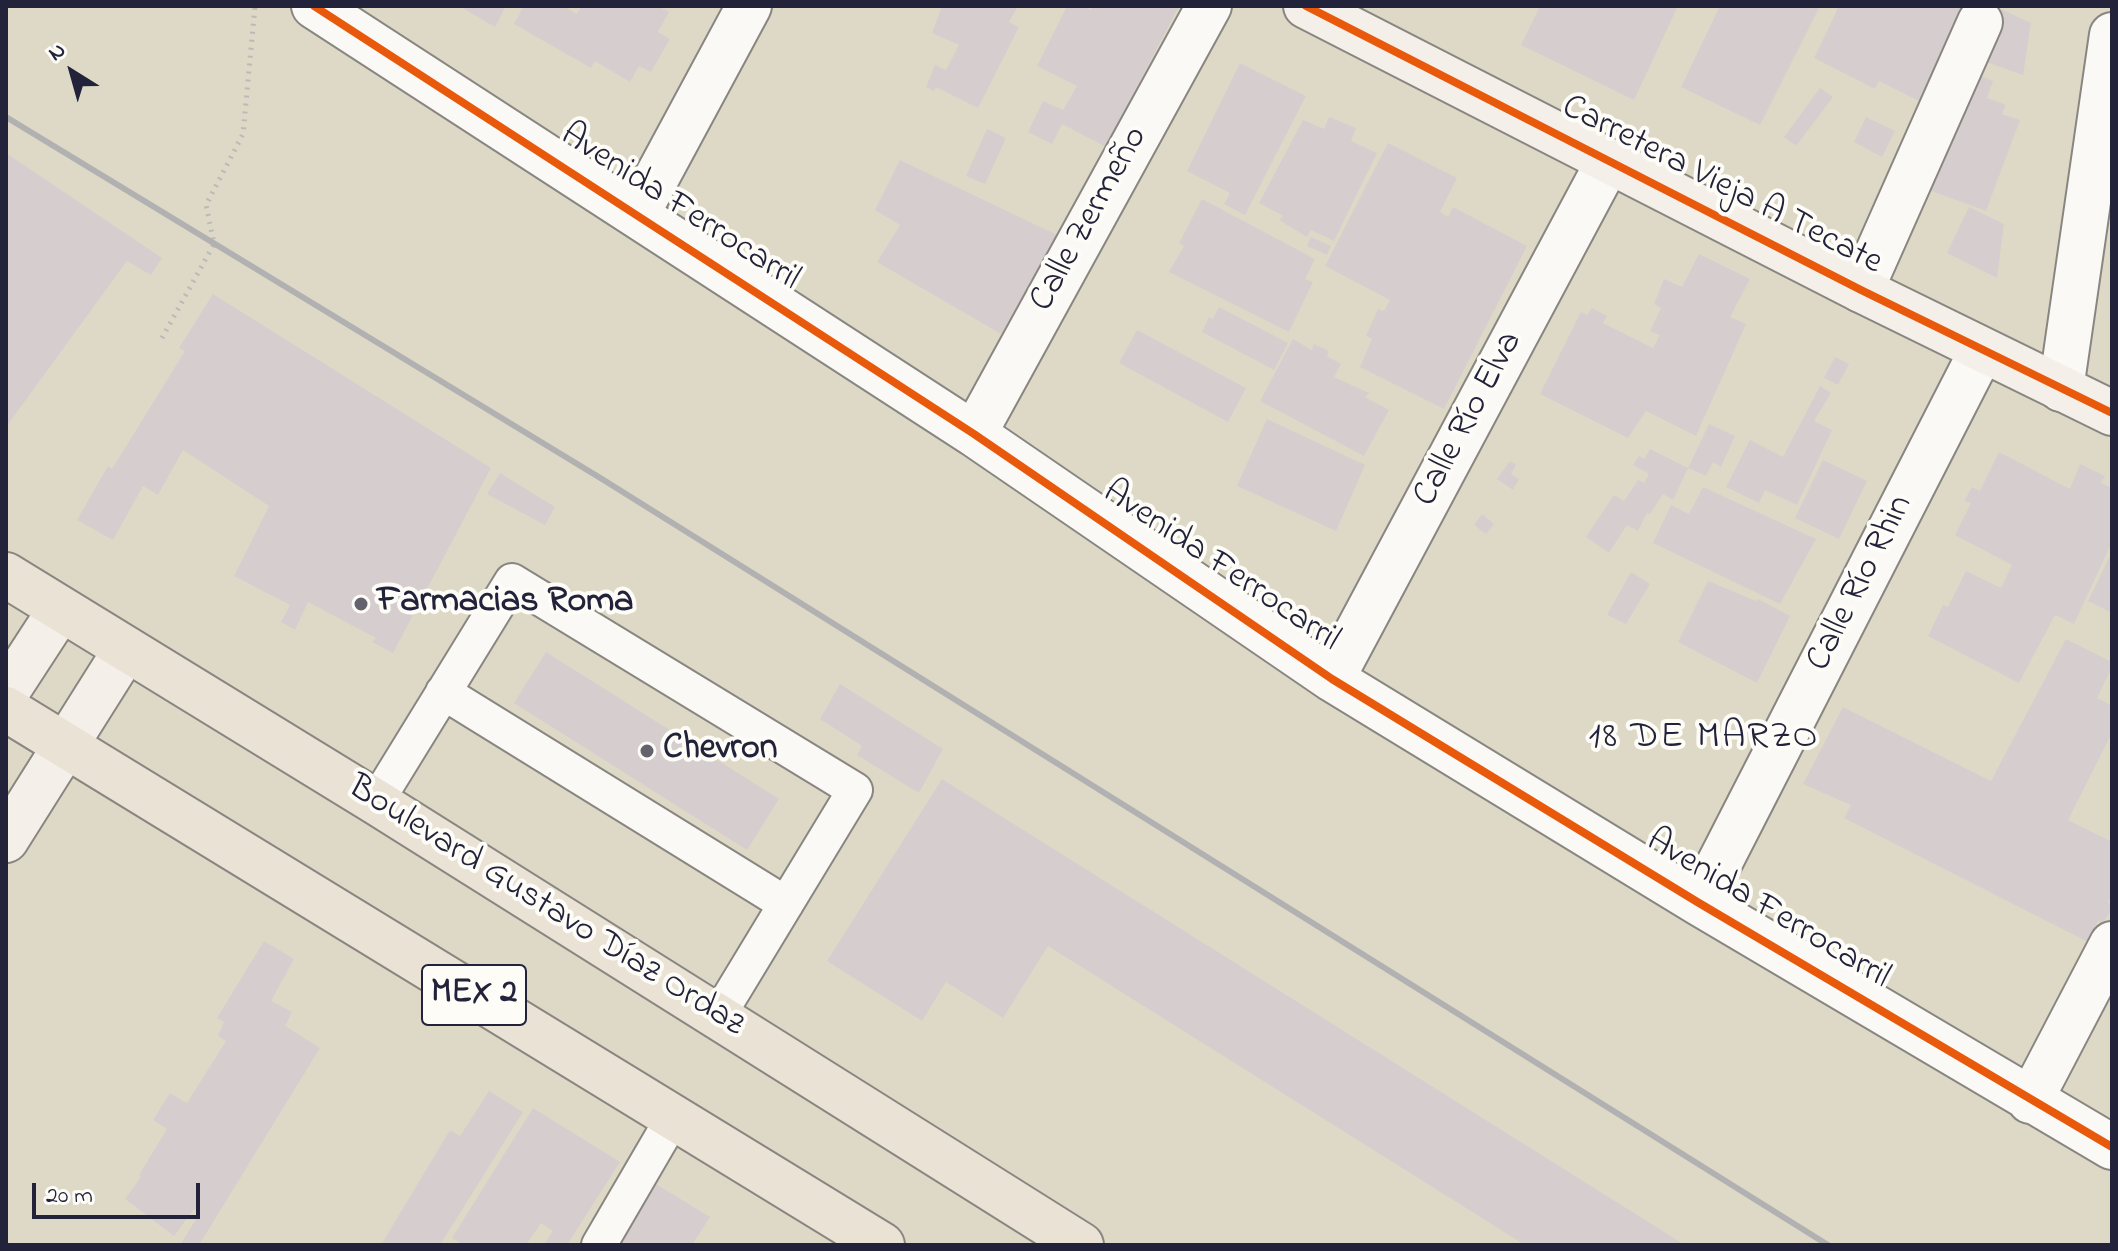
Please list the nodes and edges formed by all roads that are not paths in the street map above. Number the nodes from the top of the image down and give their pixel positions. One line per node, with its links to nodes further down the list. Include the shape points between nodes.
1 (314, 6): 8 (street, Avenida Ferrocarril)
2 (749, 6): 8 (street)
3 (1209, 6): 13 (street, Calle Zermeño)
4 (1306, 6): 7 (street, Carretera Vieja A Tecate)
5 (1980, 22): 9 (street)
6 (2112, 35): 11 (street)
7 (1608, 162): 9 (street, Carretera Vieja A Tecate); 17 (street, Calle Río Elva)
8 (637, 214): 13 (street, Avenida Ferrocarril)
9 (1861, 290): 10 (street, Carretera Vieja A Tecate)
10 (1982, 350): 11 (street, Carretera Vieja A Tecate); 24 (street, Calle Río Rhin)
11 (2061, 389): 12 (street, Carretera Vieja A Tecate)
12 (2112, 413)
13 (974, 434): 17 (street, Avenida Ferrocarril)
14 (6, 575): 15 (main road, Boulevard Gustavo Díaz Ordaz)
15 (60, 610): 16 (main road, Boulevard Gustavo Díaz Ordaz); 19 (street)
16 (125, 651): 21 (street); 22 (main road, Boulevard Gustavo Díaz Ordaz)
17 (1332, 679): 24 (street, Avenida Ferrocarril)
18 (443, 692): 22 (lane); 25 (lane); 25 (lane, via 512,581 855,790)
19 (6, 693)
20 (6, 709): 21 (main road, MEX 2)
21 (65, 746): 23 (street); 29 (main road, MEX 2)
22 (376, 802): 27 (main road, Boulevard Gustavo Díaz Ordaz)
23 (6, 840)
24 (1699, 903): 28 (street, Avenida Ferrocarril)
25 (786, 904): 27 (lane)
26 (2112, 944): 28 (street)
27 (718, 1016): 33 (main road, Boulevard Gustavo Díaz Ordaz)
28 (2030, 1101): 30 (street, Avenida Ferrocarril)
29 (673, 1118): 31 (lane); 32 (main road, MEX 2)
30 (2112, 1147)
31 (599, 1245)
32 (882, 1245)
33 (1081, 1245)

